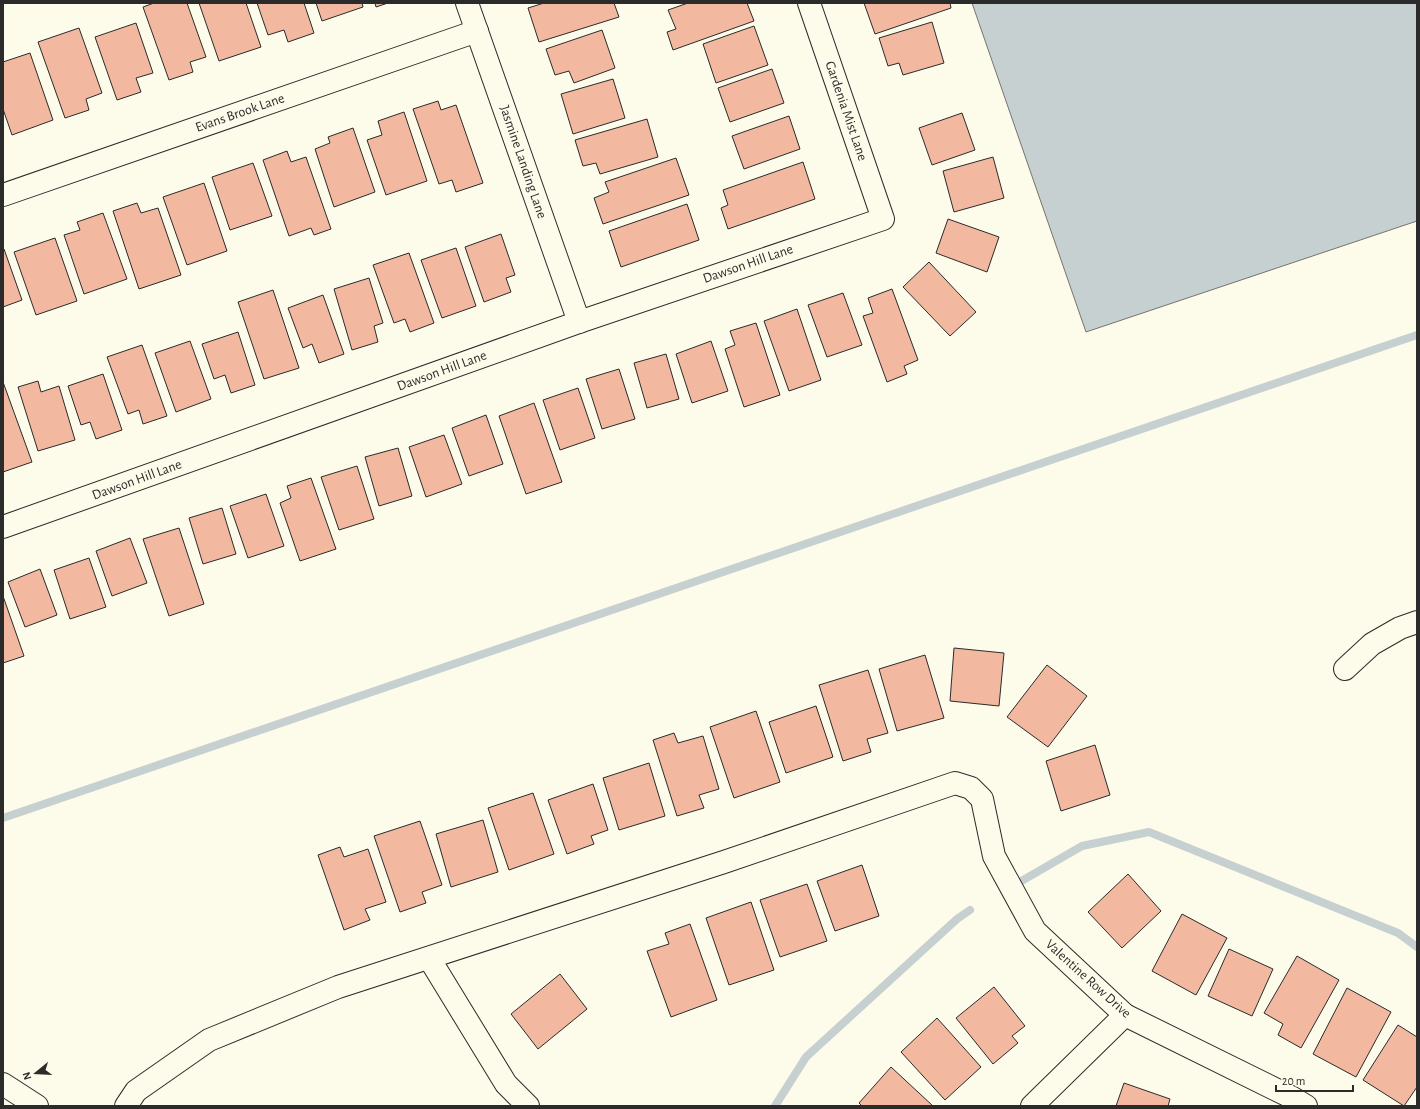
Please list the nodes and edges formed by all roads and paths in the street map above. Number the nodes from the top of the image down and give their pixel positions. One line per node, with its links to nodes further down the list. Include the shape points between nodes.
1 (467, 3): 3 (street, Jasmine Landing Lane)
2 (809, 3): 5 (street, Gardenia Mist Lane)
3 (477, 31): 4 (street, Evans Brook Lane); 6 (street, Jasmine Landing Lane)
4 (3, 195)
5 (883, 218): 6 (street, Dawson Hill Lane)
6 (579, 322): 7 (street, Dawson Hill Lane)
7 (3, 528)
8 (1417, 622): 9 (street, via 1400,628 1372,644)
9 (1345, 669)
10 (429, 958): 11 (street, Valentine Row Drive, via 956,783 971,788 982,799 994,856 1035,931); 14 (street, via 338,987 210,1040 136,1091); 15 (street, via 506,1084)
11 (1124, 1015): 16 (street); 17 (street, Valentine Row Drive)
12 (3, 1084): 13 (street)
13 (37, 1106)
14 (126, 1106)
15 (528, 1106)
16 (1032, 1106)
17 (1306, 1106)

